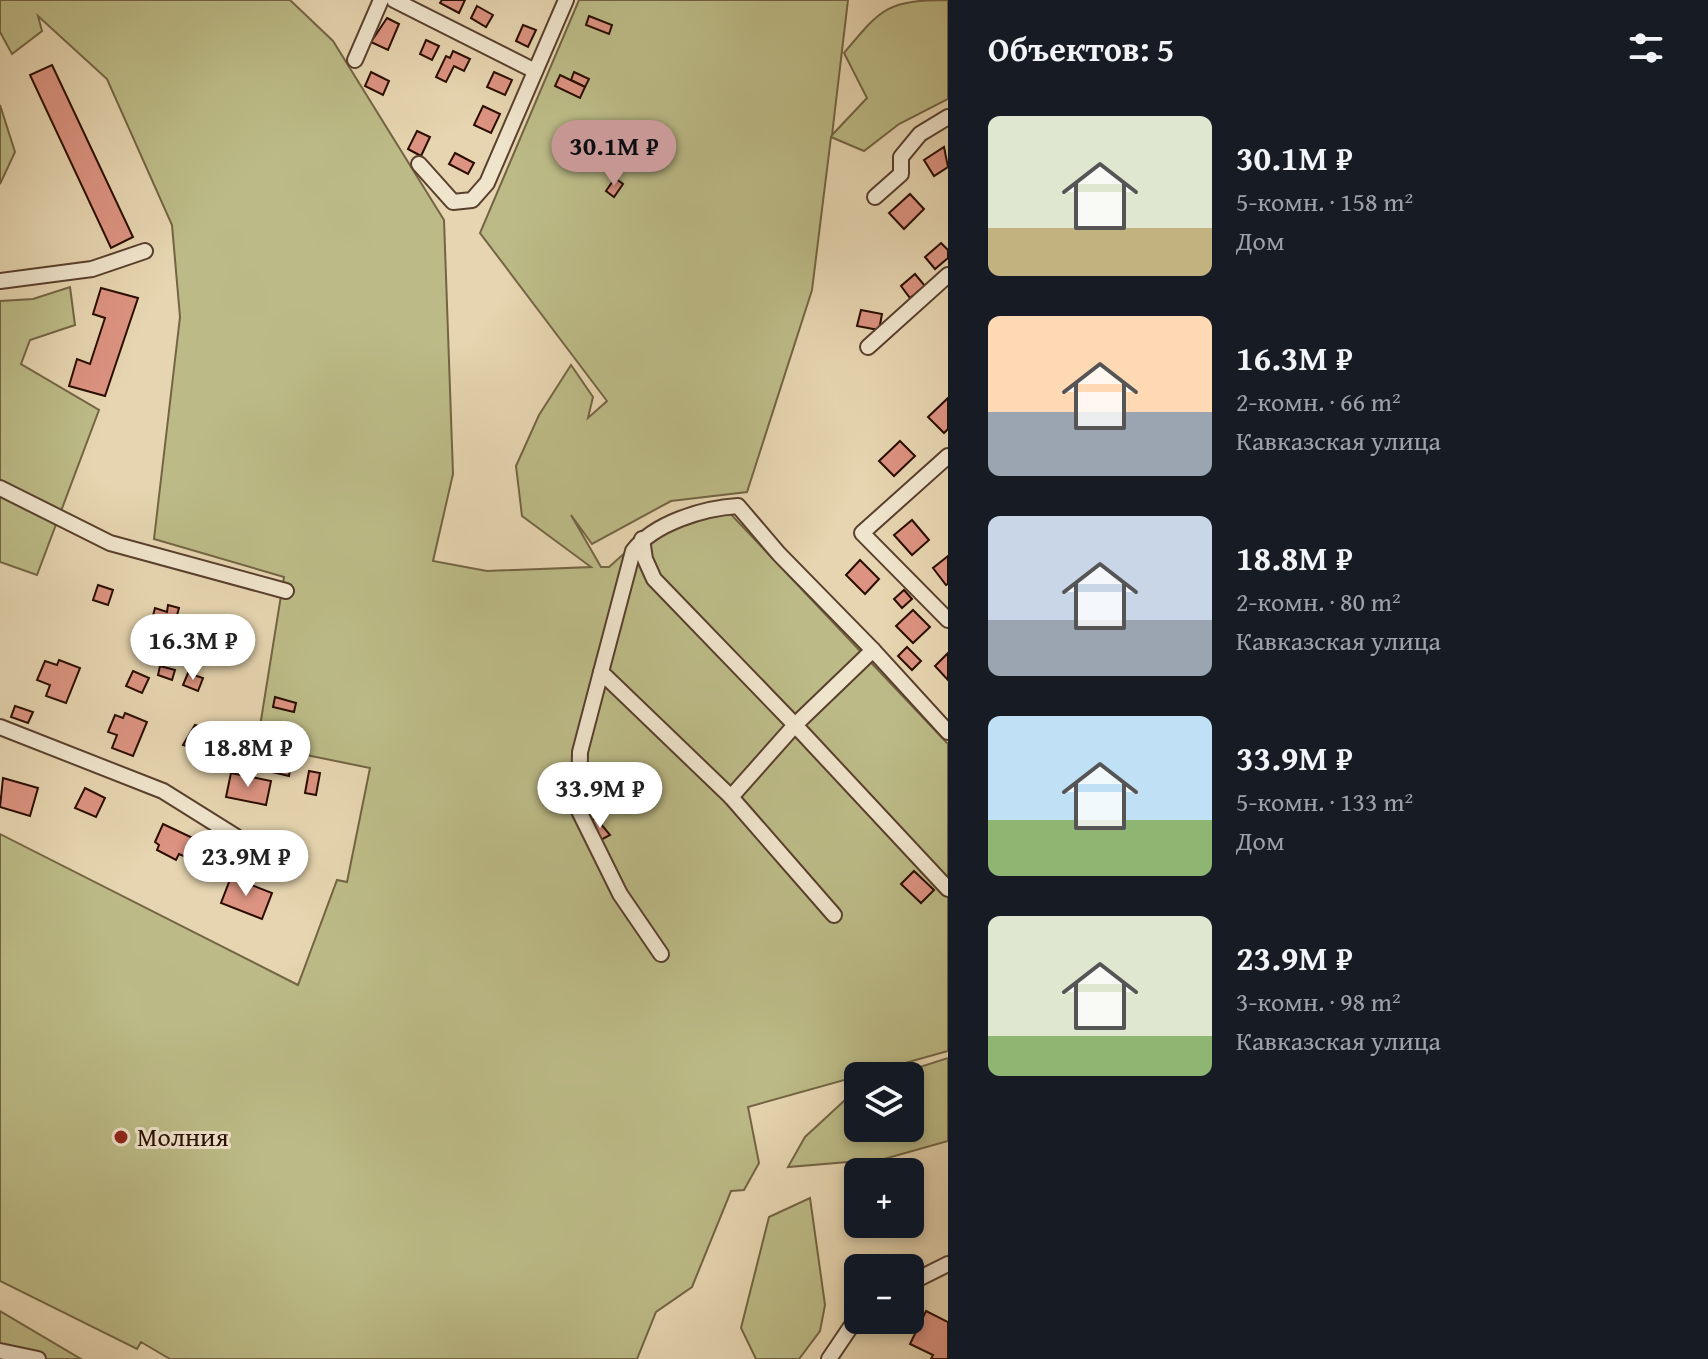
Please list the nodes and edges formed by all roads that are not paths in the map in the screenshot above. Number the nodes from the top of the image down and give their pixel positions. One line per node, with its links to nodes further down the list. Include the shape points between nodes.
1 (381, 0): 4 (street)
2 (394, 0): 5 (street)
3 (566, 0): 5 (street)
4 (355, 60)
5 (535, 71): 7 (street, via 487,183 472,200 453,202)
6 (948, 117): 8 (street, via 920,134 901,157 901,174)
7 (419, 164)
8 (875, 197)
9 (145, 251): 11 (street, via 92,269)
10 (948, 275): 12 (street)
11 (0, 281)
12 (868, 347)
13 (948, 456): 17 (street, via 862,533)
14 (0, 488): 16 (street, via 110,543)
15 (642, 539): 18 (street, via 711,507 738,506); 19 (street, via 633,551); 20 (street, via 654,579)
16 (286, 591)
17 (948, 620)
18 (873, 650): 20 (street); 22 (street)
19 (601, 672): 23 (street); 27 (street, via 580,752 579,811 620,894)
20 (795, 725): 23 (street); 25 (street)
21 (0, 727): 24 (street, via 163,791 235,836)
22 (948, 732)
23 (731, 797): 26 (street)
24 (264, 864)
25 (948, 889)
26 (834, 915)
27 (661, 954)
28 (948, 1264): 29 (street)
29 (924, 1276)
30 (846, 1334): 33 (street)
31 (0, 1351): 32 (street)
32 (38, 1359)
33 (829, 1359)

